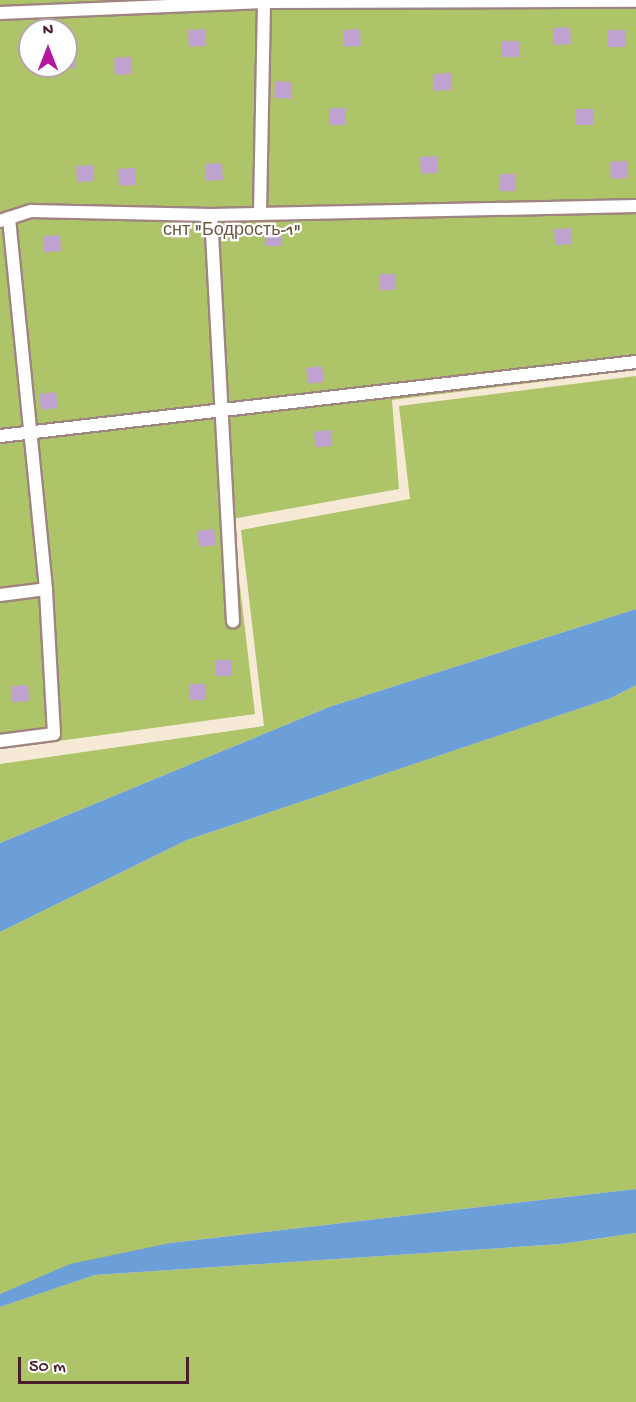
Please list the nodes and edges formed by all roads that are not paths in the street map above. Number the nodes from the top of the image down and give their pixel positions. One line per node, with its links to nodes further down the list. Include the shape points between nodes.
1 (264, 1): 2 (lane); 3 (lane); 5 (lane)
2 (636, 1)
3 (0, 13)
4 (636, 206): 5 (lane)
5 (260, 212): 6 (lane)
6 (211, 215): 7 (lane, via 31,211); 9 (lane)
7 (4, 219): 10 (lane)
8 (636, 362): 9 (lane)
9 (220, 411): 10 (lane); 14 (lane)
10 (30, 433): 11 (lane); 12 (lane)
11 (0, 436)
12 (46, 589): 13 (lane); 15 (lane, via 54,734)
13 (0, 595)
14 (233, 621)
15 (0, 741)

